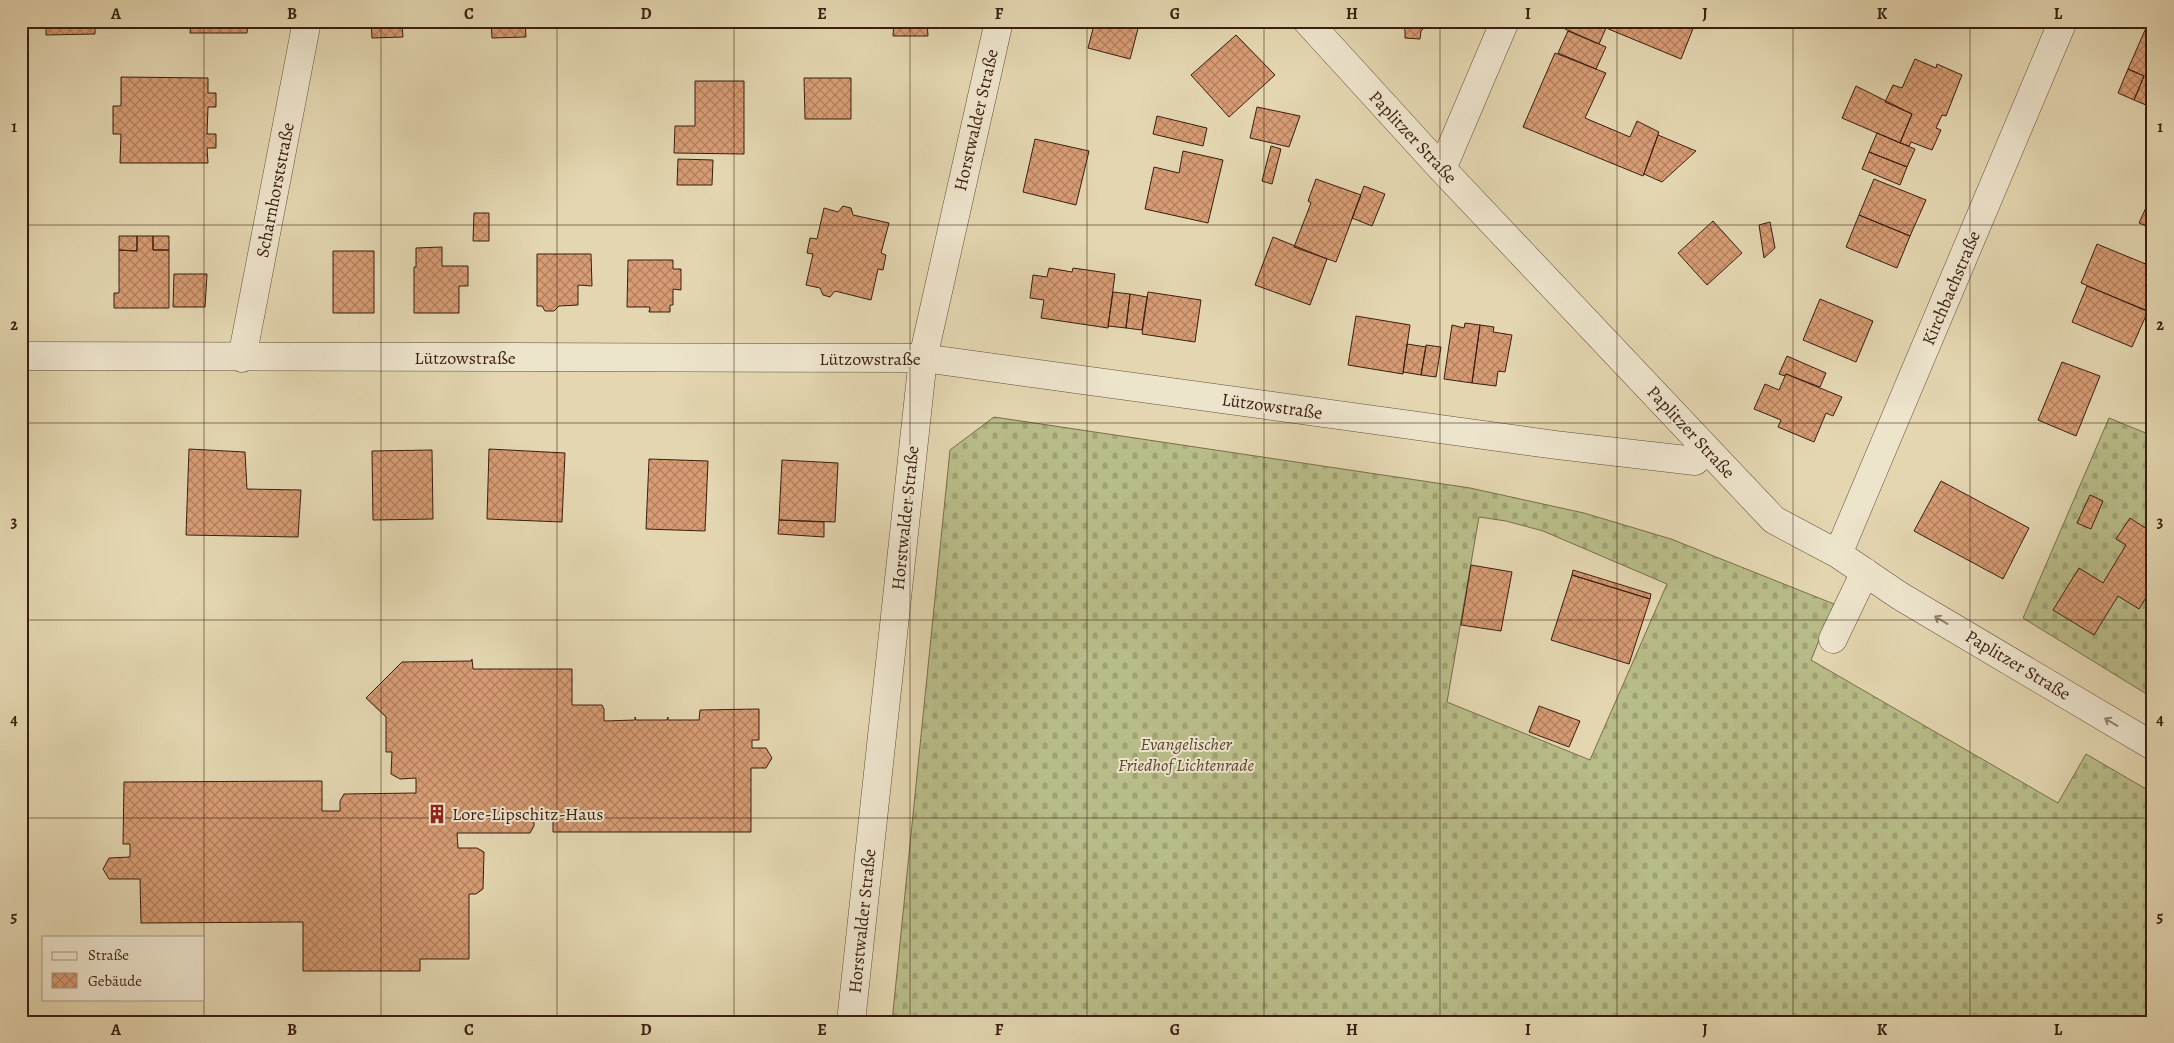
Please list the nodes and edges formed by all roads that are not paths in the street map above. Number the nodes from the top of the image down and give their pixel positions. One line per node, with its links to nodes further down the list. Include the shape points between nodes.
1 (307, 21): 8 (street, Scharnhorststraße)
2 (999, 21): 9 (street, Horstwalder Straße)
3 (1307, 21): 6 (street, Paplitzer Straße)
4 (1505, 21): 6 (street)
5 (2063, 21): 11 (street, Kirchbachstraße)
6 (1442, 169): 10 (street, Paplitzer Straße)
7 (21, 356): 8 (street, Lützowstraße)
8 (242, 358): 9 (street, Lützowstraße)
9 (923, 358): 10 (street, Lützowstraße, via 1556,445 1695,461); 15 (street, Horstwalder Straße)
10 (1707, 450): 11 (street, Paplitzer Straße, via 1774,520)
11 (1838, 554): 12 (street, Paplitzer Straße)
12 (1865, 572): 13 (street); 14 (street, Paplitzer Straße, one-way to 12)
13 (1832, 639)
14 (2153, 746)
15 (851, 1022)

